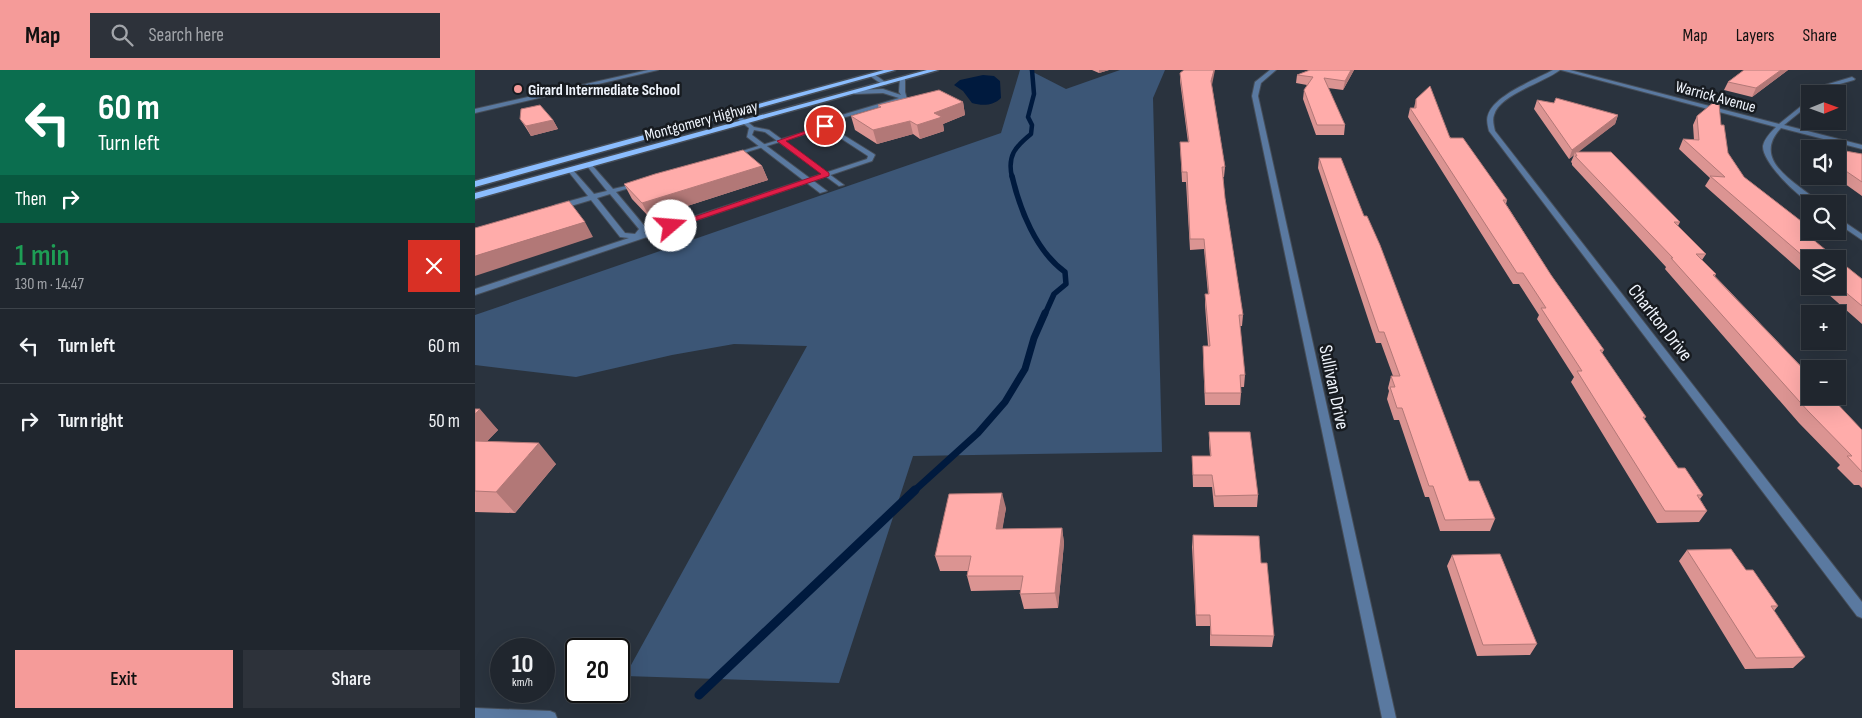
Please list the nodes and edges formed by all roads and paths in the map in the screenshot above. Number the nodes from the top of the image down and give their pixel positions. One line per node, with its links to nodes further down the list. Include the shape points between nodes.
1 (655, 70): 15 (street)
2 (892, 70): 7 (main road, Montgomery Highway)
3 (935, 70): 8 (main road, Montgomery Highway)
4 (1273, 70): 45 (street, Sullivan Drive, via 1258,82 1255,96)
5 (1557, 70): 42 (street, Charlton Drive, via 1497,103 1489,117 1492,131)
6 (1564, 70): 19 (street, Warrick Avenue)
7 (873, 75): 10 (street); 16 (main road, Montgomery Highway)
8 (902, 79): 10 (main road, Montgomery Highway); 13 (street)
9 (1852, 79): 11 (street)
10 (885, 84): 12 (main road, Montgomery Highway)
11 (1831, 85)
12 (855, 92): 13 (street, via 883,91); 17 (main road, Montgomery Highway)
13 (905, 98): 18 (street, via 837,118)
14 (1801, 109): 19 (street)
15 (475, 111)
16 (733, 114): 17 (street); 30 (main road, Montgomery Highway)
17 (744, 122): 20 (street); 25 (main road, Montgomery Highway)
18 (825, 126): 21 (street); 27 (street, via 872,158)
19 (1780, 127): 23 (street, Warrick Avenue); 34 (street, via 1767,142 1767,155 1787,181)
20 (752, 128): 21 (street, via 767,131); 22 (street, via 749,136)
21 (781, 141): 22 (street); 27 (street)
22 (761, 146): 24 (street); 29 (street)
23 (1862, 148)
24 (723, 158)
25 (589, 165): 26 (main road, Montgomery Highway); 33 (street)
26 (569, 170): 35 (main road, Montgomery Highway); 36 (street)
27 (826, 174): 29 (street); 31 (street)
28 (647, 180): 33 (street)
29 (809, 180): 32 (street); 39 (street)
30 (475, 184)
31 (841, 185)
32 (823, 191)
33 (610, 192): 36 (street); 39 (street, via 643,229)
34 (1806, 195)
35 (475, 196)
36 (591, 197): 37 (street); 39 (street, via 623,235)
37 (547, 210)
38 (1846, 226): 40 (street)
39 (637, 238): 41 (street)
40 (1862, 238)
41 (475, 292)
42 (1862, 612)
43 (475, 715): 44 (street)
44 (550, 718)
45 (1389, 718)

